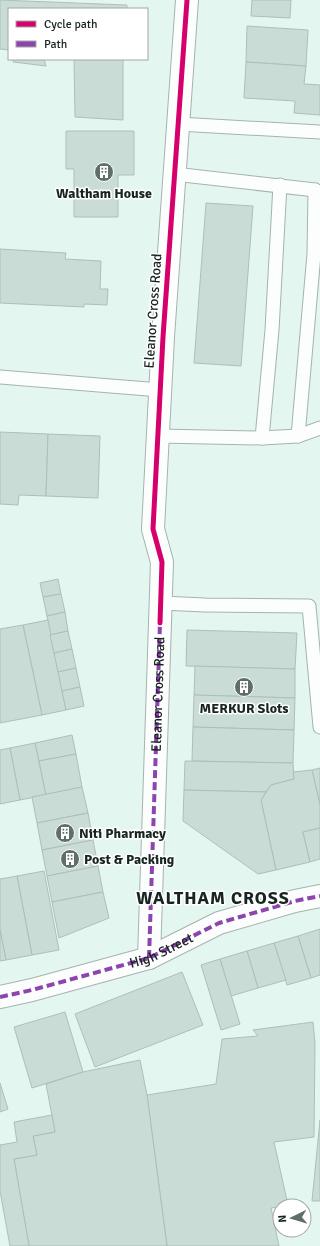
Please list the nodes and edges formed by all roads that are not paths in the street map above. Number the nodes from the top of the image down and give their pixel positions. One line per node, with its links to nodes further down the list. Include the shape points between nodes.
1 (187, 0): 2 (street, Eleanor Cross Road)
2 (178, 124): 3 (lane); 4 (street, Eleanor Cross Road)
3 (320, 132)
4 (174, 174): 5 (lane); 8 (street, Eleanor Cross Road)
5 (280, 185): 6 (lane); 12 (lane, via 272,330)
6 (318, 190): 11 (lane)
7 (0, 377): 8 (lane)
8 (160, 390): 10 (street, Eleanor Cross Road)
9 (320, 428): 11 (lane)
10 (158, 436): 12 (lane); 13 (street, Eleanor Cross Road, via 153,529 162,562)
11 (298, 436): 12 (lane)
12 (262, 438)
13 (161, 613): 14 (lane, via 205,605 309,606); 16 (street, Eleanor Cross Road)
14 (320, 727)
15 (320, 896): 16 (street, High Street, via 219,923)
16 (150, 958): 17 (street, High Street)
17 (0, 997)

